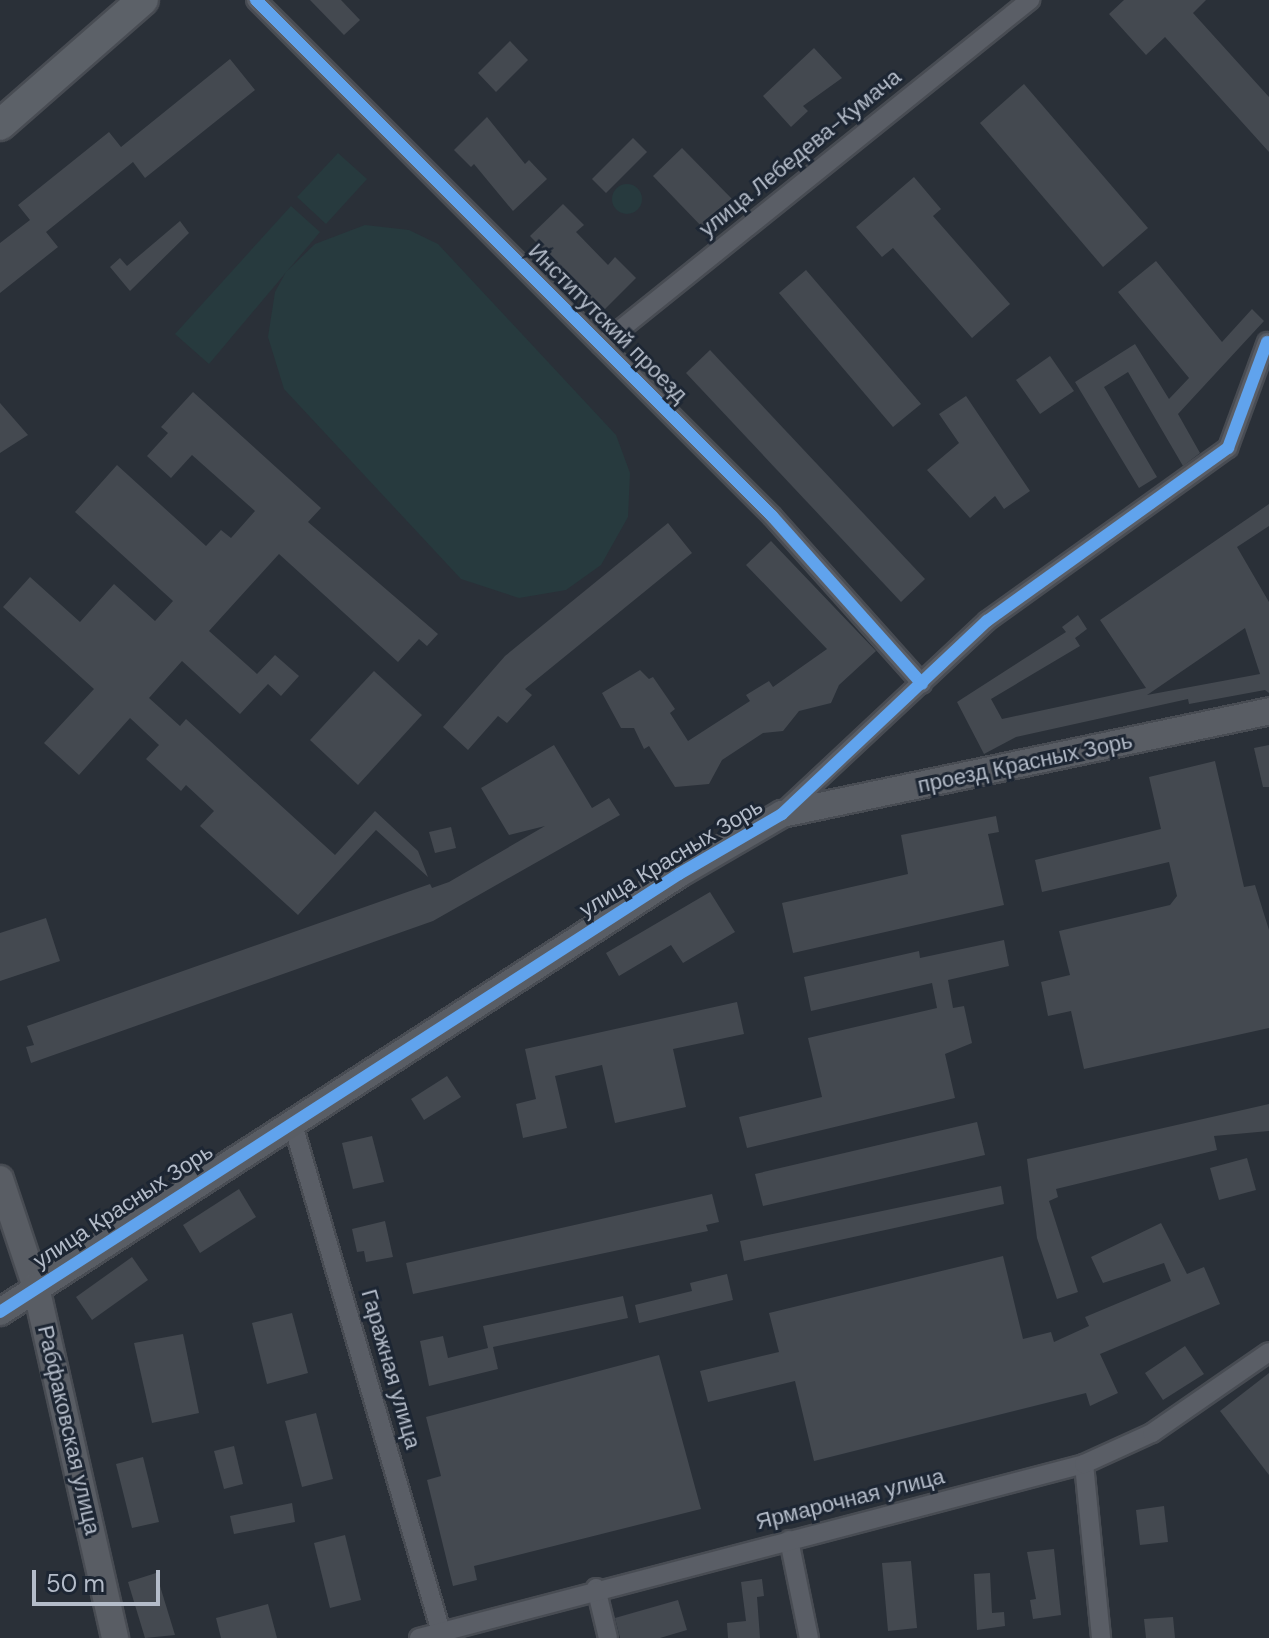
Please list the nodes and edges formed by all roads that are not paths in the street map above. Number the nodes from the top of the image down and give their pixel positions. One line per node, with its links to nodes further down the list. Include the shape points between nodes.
1 (256, 0): 6 (street, Институтский проезд)
2 (1030, 0): 6 (street, улица Лебедева-Кумача)
3 (133, 4): 4 (main road)
4 (0, 125)
5 (1267, 342): 7 (street, улица Красных Зорь, via 1228,448 1182,486 987,621)
6 (601, 345): 7 (street, Институтский проезд, via 772,516)
7 (922, 684): 9 (street, улица Красных Зорь)
8 (1269, 711): 9 (street, проезд Красных Зорь)
9 (782, 814): 10 (street, улица Красных Зорь)
10 (292, 1121): 12 (street, улица Красных Зорь); 18 (street, Гаражная улица)
11 (0, 1179): 12 (street, Рабфаковская улица)
12 (36, 1287): 13 (street, улица Красных Зорь); 19 (street, Рабфаковская улица)
13 (0, 1312)
14 (1269, 1352): 15 (street, Ярмарочная улица, via 1152,1433)
15 (1084, 1464): 16 (street, Ярмарочная улица); 23 (street)
16 (789, 1540): 17 (street, Ярмарочная улица); 22 (street)
17 (596, 1588): 18 (street, Ярмарочная улица); 21 (street)
18 (441, 1632): 20 (street, Ярмарочная улица)
19 (115, 1638)
20 (419, 1638)
21 (608, 1638)
22 (809, 1638)
23 (1101, 1638)

